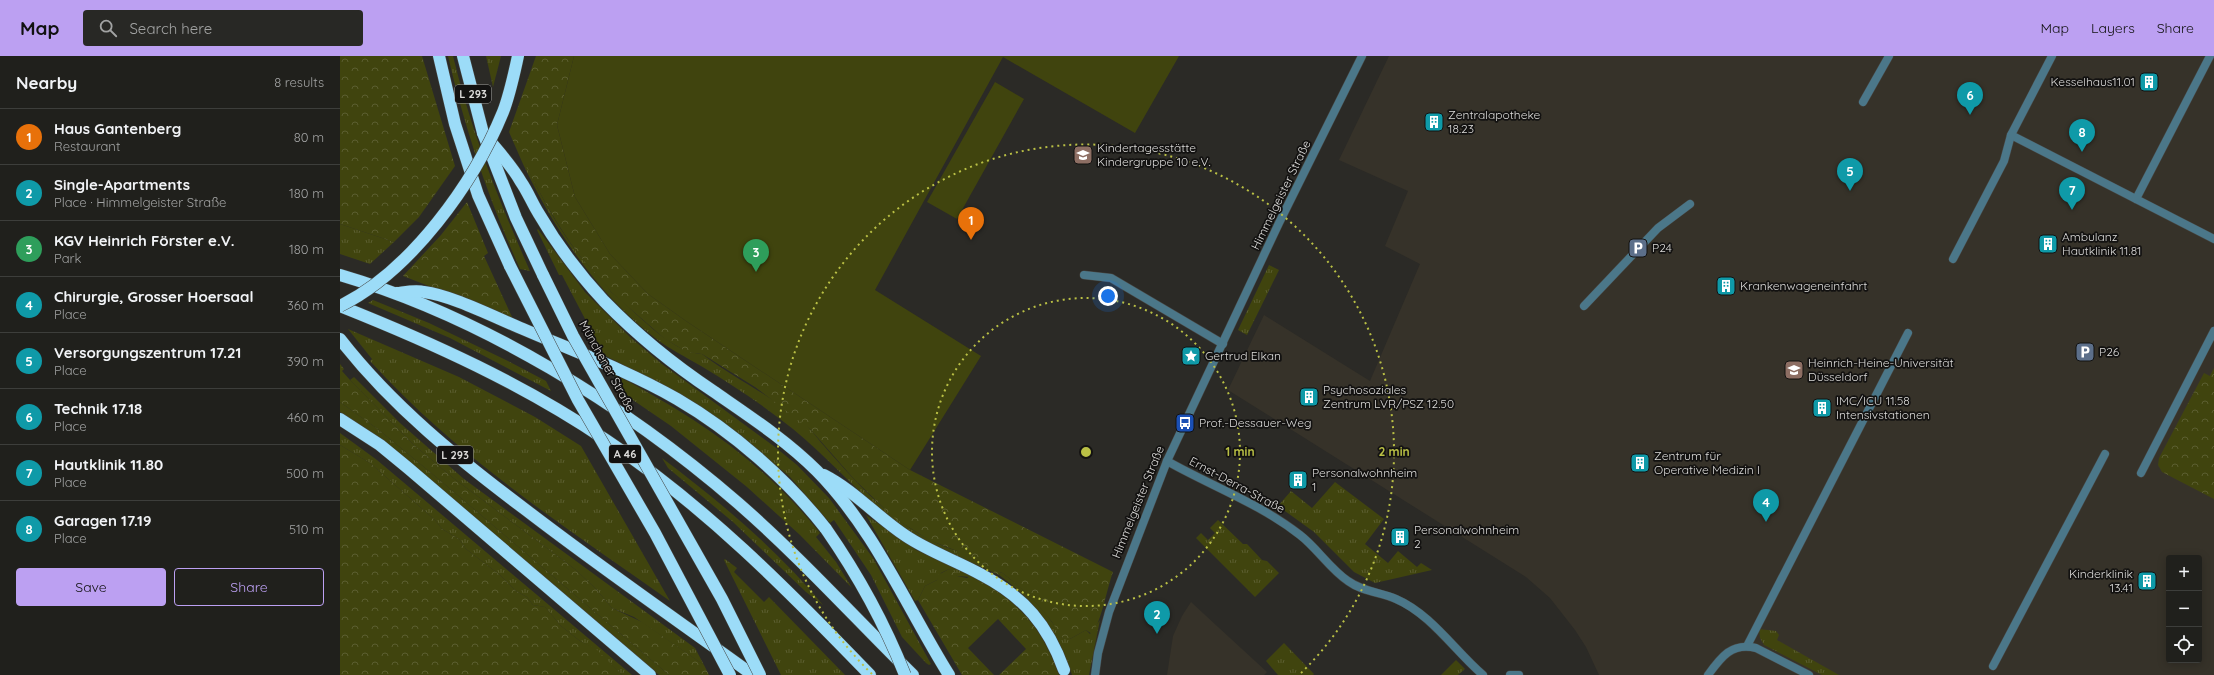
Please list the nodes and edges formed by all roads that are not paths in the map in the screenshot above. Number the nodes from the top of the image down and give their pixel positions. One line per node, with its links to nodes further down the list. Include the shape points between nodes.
1 (439, 56): 33 (highway, L 293, bridge, via 455,124 474,180 510,266 578,400 655,533)
2 (463, 56): 9 (highway, Münchener Straße / L 293)
3 (518, 56): 18 (highway, bridge, via 503,111 457,194 430,230 403,259 378,281)
4 (1362, 56): 23 (street, Himmelgeister Straße, via 1279,223)
5 (1889, 56): 8 (street)
6 (2052, 56): 10 (street)
7 (2210, 56): 11 (street)
8 (1863, 102)
9 (483, 133): 27 (highway, via 521,181 538,213 583,278 629,327 680,367 758,421); 35 (highway, Münchener Straße / L 293, bridge, via 516,218 573,336 722,600)
10 (2011, 135): 11 (street); 14 (street, via 2004,161)
11 (2136, 199): 13 (street)
12 (1690, 204): 19 (street, via 1658,228)
13 (2214, 239)
14 (1953, 259)
15 (1084, 274): 23 (street, via 1111,278)
16 (340, 275): 17 (highway, A 46)
17 (394, 293): 37 (highway, bridge, via 424,292 471,307 622,372 677,399 713,424 766,465 806,503 826,529 866,589 890,637); 38 (highway, A 46, via 506,344 627,417 739,503 826,584)
18 (340, 306): 36 (highway, A 46, via 413,335 489,371 607,440 722,530)
19 (1584, 306)
20 (2214, 330): 28 (street)
21 (1908, 333): 29 (street)
22 (340, 339): 34 (highway, L 293, via 360,365 413,418 463,462 558,535)
23 (1223, 344): 26 (street, Himmelgeister Straße)
24 (340, 419): 32 (highway, via 380,445 408,468)
25 (2105, 454): 30 (street)
26 (1167, 461): 40 (street, Himmelgeister Straße, via 1109,612); 41 (street, Ernst-Derra-Straße, via 1273,516 1300,535 1346,581 1371,593 1396,599 1413,610)
27 (817, 471): 31 (highway, via 848,488 914,542 1005,588 1030,610 1048,634); 39 (highway, via 865,530 892,572 929,643)
28 (2141, 473)
29 (1747, 646): 44 (street, via 1728,652); 45 (street, via 1756,648)
30 (1993, 666)
31 (1064, 670)
32 (650, 675)
33 (730, 675)
34 (753, 675)
35 (760, 675)
36 (870, 675)
37 (905, 675)
38 (913, 675)
39 (949, 675)
40 (1095, 675)
41 (1483, 675)
42 (1510, 675): 43 (street)
43 (1520, 675)
44 (1708, 675)
45 (1809, 675)

